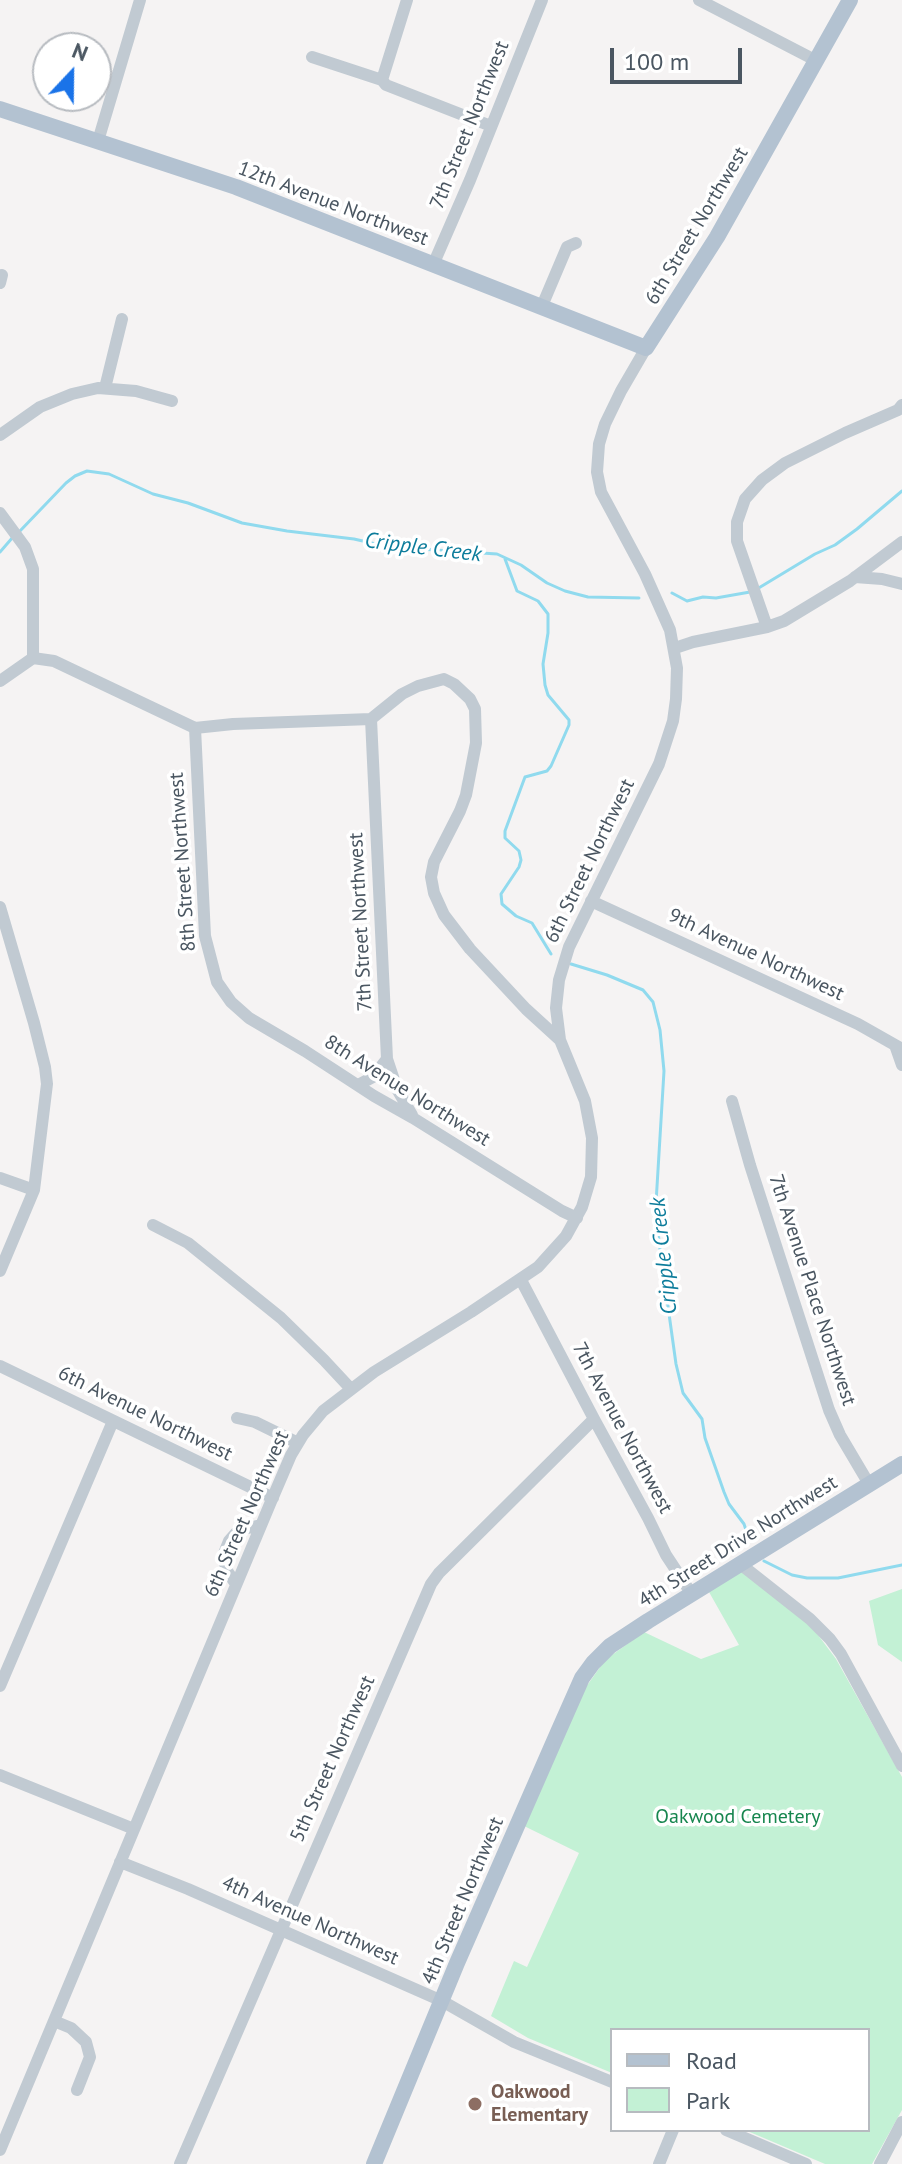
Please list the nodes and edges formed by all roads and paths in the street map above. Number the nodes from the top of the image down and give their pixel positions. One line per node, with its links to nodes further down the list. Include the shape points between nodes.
1 (140, 0): 11 (street)
2 (407, 0): 8 (street)
3 (542, 0): 10 (street, 7th Street Northwest)
4 (699, 0): 7 (street)
5 (850, 0): 7 (main road, 6th Street Northwest)
6 (312, 57): 8 (street)
7 (815, 60): 16 (main road, 6th Street Northwest, via 717,237)
8 (382, 80): 10 (street)
9 (0, 109): 11 (main road, 12th Avenue Northwest)
10 (491, 126): 13 (street, 7th Street Northwest)
11 (98, 141): 13 (main road, 12th Avenue Northwest, via 248,191)
12 (576, 243): 14 (street, via 567,247)
13 (433, 265): 14 (main road, 12th Avenue Northwest)
14 (542, 306): 16 (main road, 12th Avenue Northwest)
15 (122, 319): 17 (street)
16 (646, 348): 26 (street, 6th Street Northwest, via 605,424 597,472 601,492 665,615)
17 (105, 388): 18 (street); 20 (street, via 59,399)
18 (172, 401)
19 (902, 405): 25 (street, via 785,463 745,499 737,541)
20 (0, 435)
21 (0, 513): 27 (street, via 25,547 33,569)
22 (902, 542): 23 (street)
23 (855, 577): 24 (street); 25 (street)
24 (902, 584)
25 (767, 627): 26 (street)
26 (675, 648): 31 (street, 6th Street Northwest, via 676,699 667,743)
27 (33, 658): 28 (street); 30 (street, via 62,663)
28 (0, 681)
29 (371, 719): 30 (street); 34 (street, via 402,694 444,679 470,699 476,720 473,761 460,811 434,862 431,877 438,904 470,949); 36 (street, 7th Street Northwest)
30 (195, 728): 33 (street, 8th Street Northwest, via 204,925)
31 (591, 901): 34 (street, 6th Street Northwest, via 559,980); 35 (street, 9th Avenue Northwest)
32 (0, 907): 42 (street, via 46,1077)
33 (222, 990): 38 (street, 8th Avenue Northwest, via 249,1018)
34 (560, 1040): 43 (street, 6th Street Northwest, via 585,1101 592,1138 591,1177)
35 (898, 1047): 37 (street)
36 (387, 1059): 38 (street, via 373,1077); 40 (street, 7th Street Northwest)
37 (902, 1065)
38 (358, 1085): 40 (street, 8th Avenue Northwest)
39 (732, 1101): 54 (street, 7th Avenue Place Northwest, via 829,1410)
40 (413, 1118): 43 (street, 8th Avenue Northwest)
41 (0, 1178): 42 (street)
42 (34, 1190): 45 (street)
43 (577, 1218): 46 (street, 6th Street Northwest, via 553,1252)
44 (153, 1225): 48 (street, via 188,1243 281,1318)
45 (0, 1271)
46 (521, 1280): 48 (street, 6th Street Northwest); 50 (street, 7th Avenue Northwest)
47 (0, 1366): 51 (street, 6th Avenue Northwest)
48 (351, 1389): 52 (street, 6th Street Northwest, via 323,1411)
49 (237, 1418): 52 (street)
50 (594, 1419): 59 (street, 7th Avenue Northwest); 66 (street, 5th Street Northwest, via 431,1584)
51 (113, 1421): 55 (street, 6th Avenue Northwest); 61 (street)
52 (298, 1443): 55 (street, 6th Street Northwest)
53 (902, 1464): 54 (main road, 4th Street Drive Northwest)
54 (869, 1484): 57 (main road, 4th Street Drive Northwest)
55 (273, 1498): 56 (street, 6th Street Northwest)
56 (261, 1525): 58 (street, 6th Street Northwest); 58 (street, via 236,1533 229,1541 223,1556)
57 (739, 1563): 59 (main road, 4th Street Drive Northwest); 62 (street, via 817,1625 841,1654)
58 (236, 1584): 64 (street, 6th Street Northwest)
59 (691, 1593): 60 (main road, 4th Street Drive Northwest)
60 (597, 1658): 67 (main road, 4th Street Northwest, via 582,1678)
61 (0, 1686)
62 (902, 1766)
63 (0, 1775): 64 (street)
64 (134, 1829): 65 (street, 6th Street Northwest)
65 (120, 1862): 66 (street, 4th Avenue Northwest); 68 (street, 6th Street Northwest)
66 (280, 1931): 67 (street, 4th Avenue Northwest); 75 (street, 5th Street Northwest)
67 (442, 2001): 69 (street, 4th Avenue Northwest, via 514,2042); 76 (main road, 4th Street Northwest)
68 (54, 2021): 70 (street, via 86,2042 90,2057); 74 (street, 6th Street Northwest)
69 (610, 2081)
70 (77, 2090)
71 (902, 2122): 79 (street)
72 (672, 2132): 77 (street)
73 (731, 2132): 78 (street)
74 (0, 2150)
75 (180, 2164)
76 (374, 2164)
77 (659, 2164)
78 (806, 2164)
79 (880, 2164)

